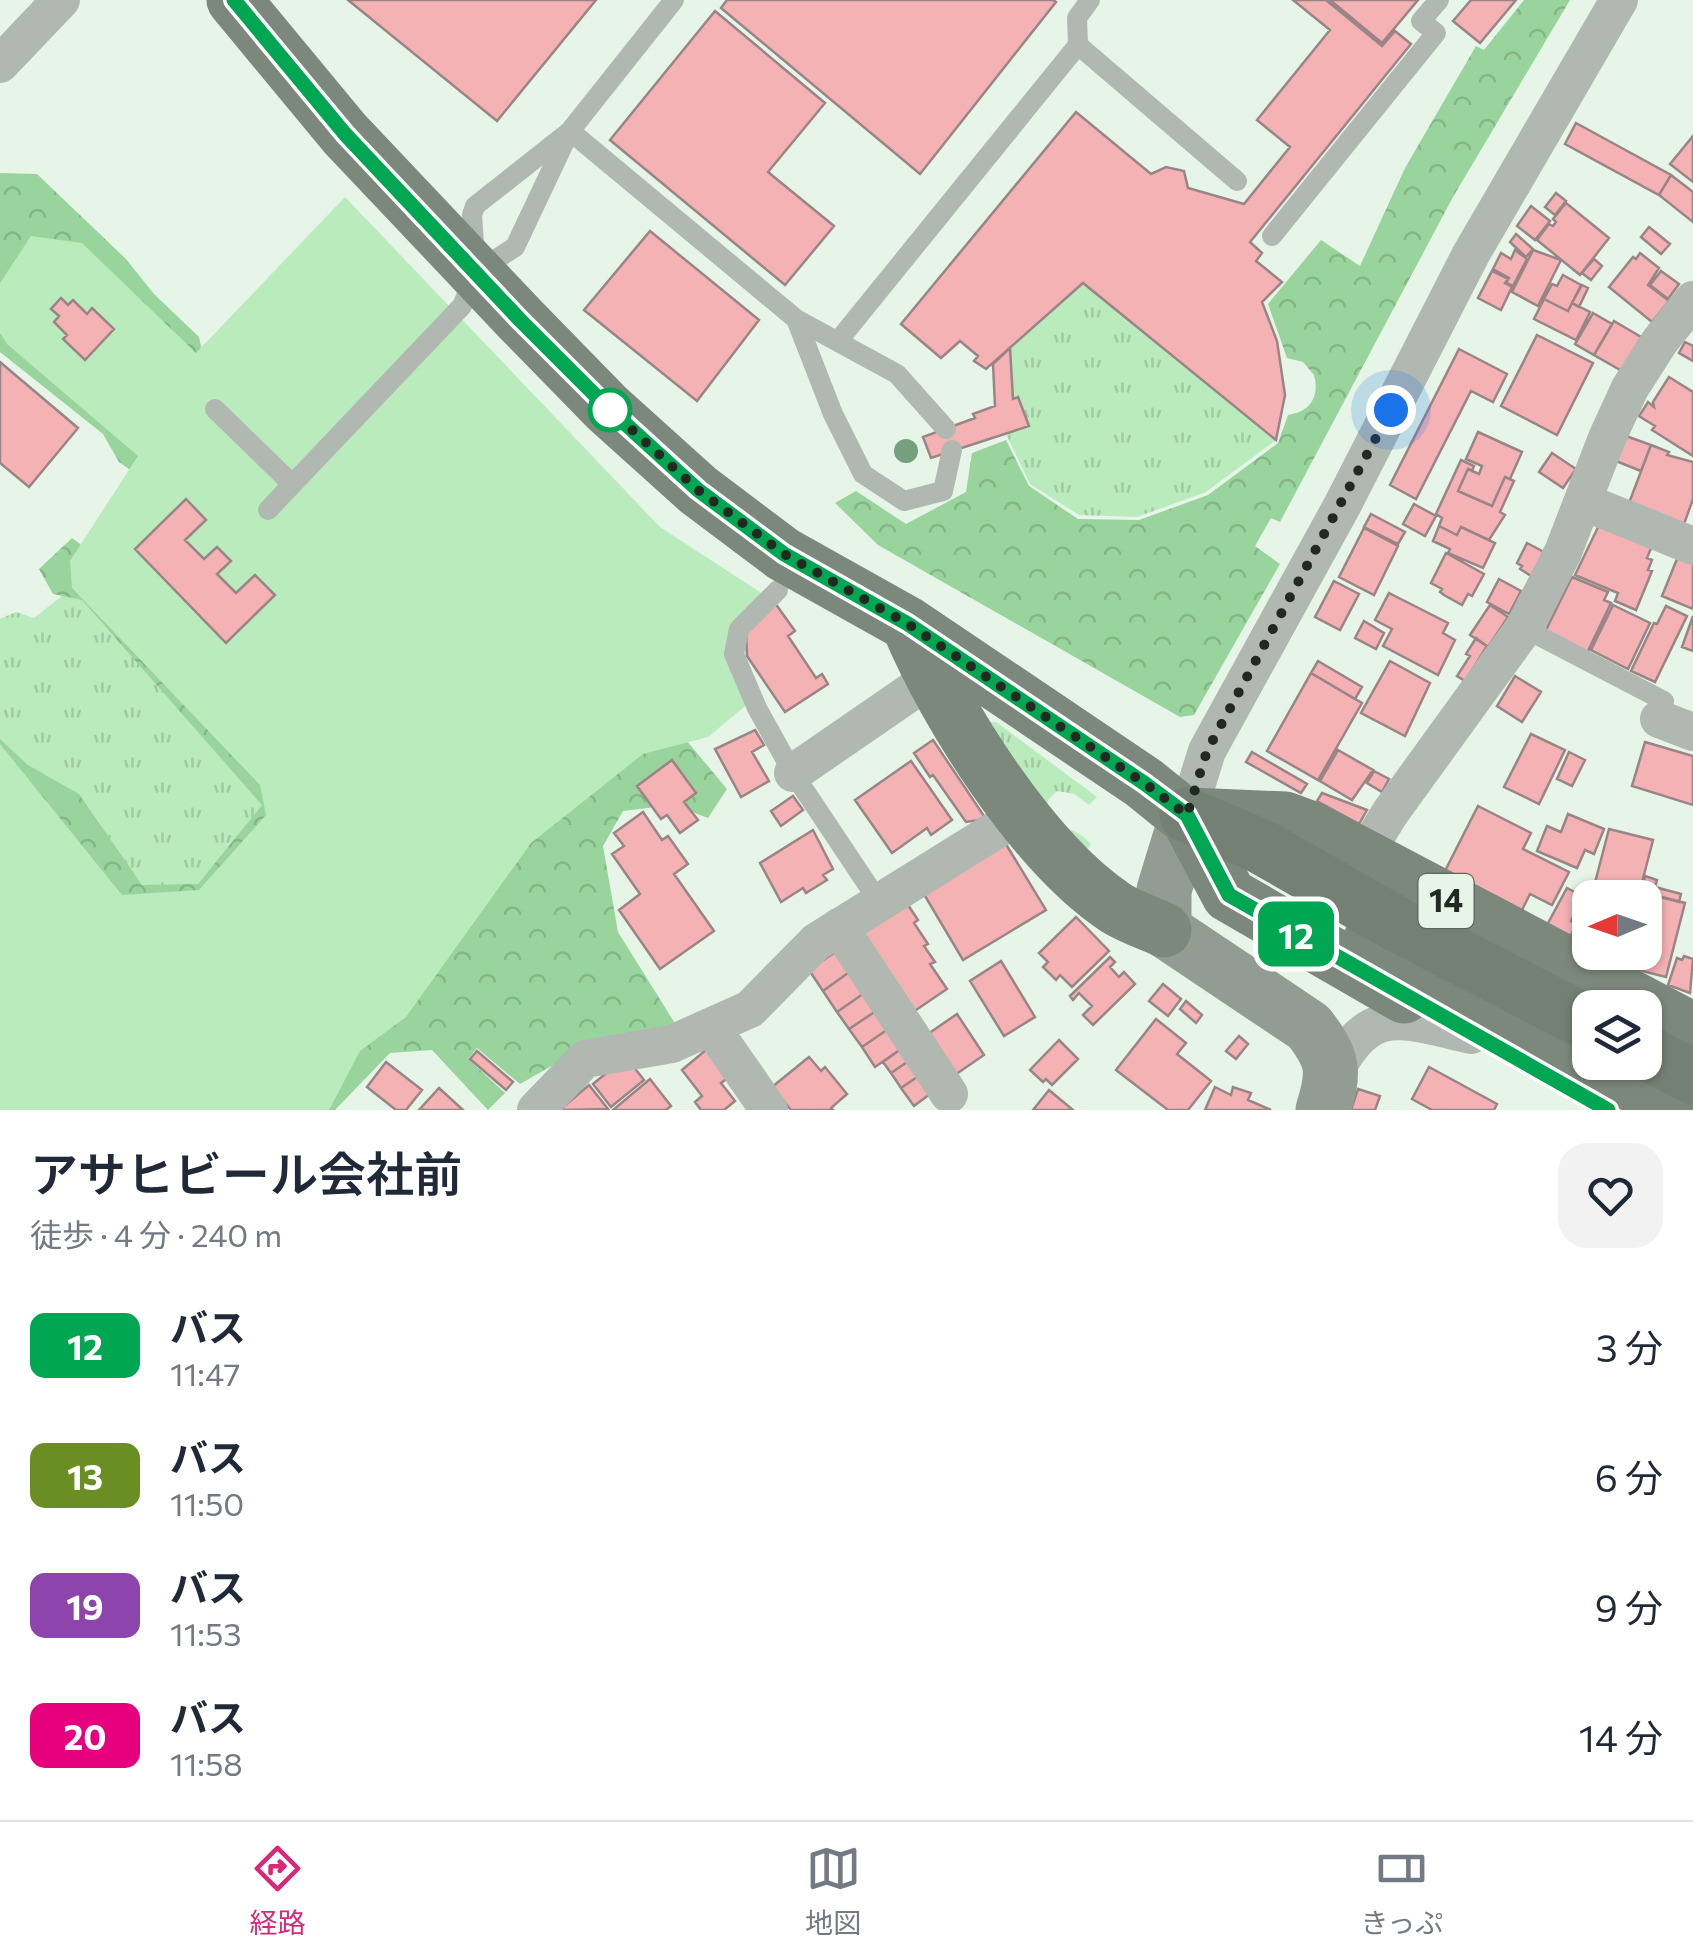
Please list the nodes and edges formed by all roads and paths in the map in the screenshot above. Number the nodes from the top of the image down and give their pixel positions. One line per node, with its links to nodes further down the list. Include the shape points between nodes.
1 (61, 0): 8 (street)
2 (234, 0): 12 (main road, via 345,134)
3 (674, 0): 9 (lane)
4 (1090, 0): 7 (lane, via 1077,18)
5 (1438, 0): 11 (lane, via 1421,22 1436,33)
6 (1619, 0): 28 (street, via 1471,254 1207,751)
7 (1078, 45): 10 (lane); 15 (lane)
8 (0, 64)
9 (570, 131): 12 (lane, via 515,247); 12 (lane, via 475,206); 14 (lane)
10 (1237, 181)
11 (1272, 236)
12 (476, 272): 17 (lane, via 462,306); 22 (main road, via 698,490 784,554)
13 (1693, 300): 18 (street, via 1630,388)
14 (796, 319): 15 (lane); 15 (lane, via 863,474 904,501 943,491 949,440 897,374)
15 (838, 341)
16 (215, 409): 17 (lane)
17 (292, 484): 19 (lane)
18 (1584, 502): 20 (street); 23 (street)
19 (268, 510)
20 (1693, 546)
21 (778, 590): 26 (lane, via 739,629 734,654)
22 (908, 624): 24 (main road); 28 (main road)
23 (1524, 628): 25 (lane, via 1664,701); 29 (street)
24 (930, 678): 26 (street); 27 (main road)
25 (1676, 725)
26 (793, 772): 30 (lane)
27 (1020, 814): 30 (street); 32 (main road, via 1118,909)
28 (1187, 815): 29 (main road, 14, via 1285,819); 32 (main road, via 1164,890); 35 (main road, via 1229,895); 36 (highway, via 1260,846 1400,926)
29 (1363, 857): 34 (main road, 14)
30 (880, 902): 31 (street)
31 (840, 927): 33 (street, via 816,942 750,1009); 42 (street)
32 (1164, 930): 41 (main road, via 1310,1027 1326,1048)
33 (712, 1028): 43 (street, via 672,1044 585,1059); 44 (street)
34 (1693, 1030)
35 (1471, 1035): 37 (main road); 41 (street, via 1402,1020 1367,1027 1347,1048)
36 (1572, 1048)
37 (1572, 1060)
38 (1662, 1061): 39 (highway)
39 (1693, 1077)
40 (1623, 1080): 45 (main road)
41 (1328, 1093)
42 (949, 1094)
43 (539, 1109)
44 (769, 1110)
45 (1678, 1110)

